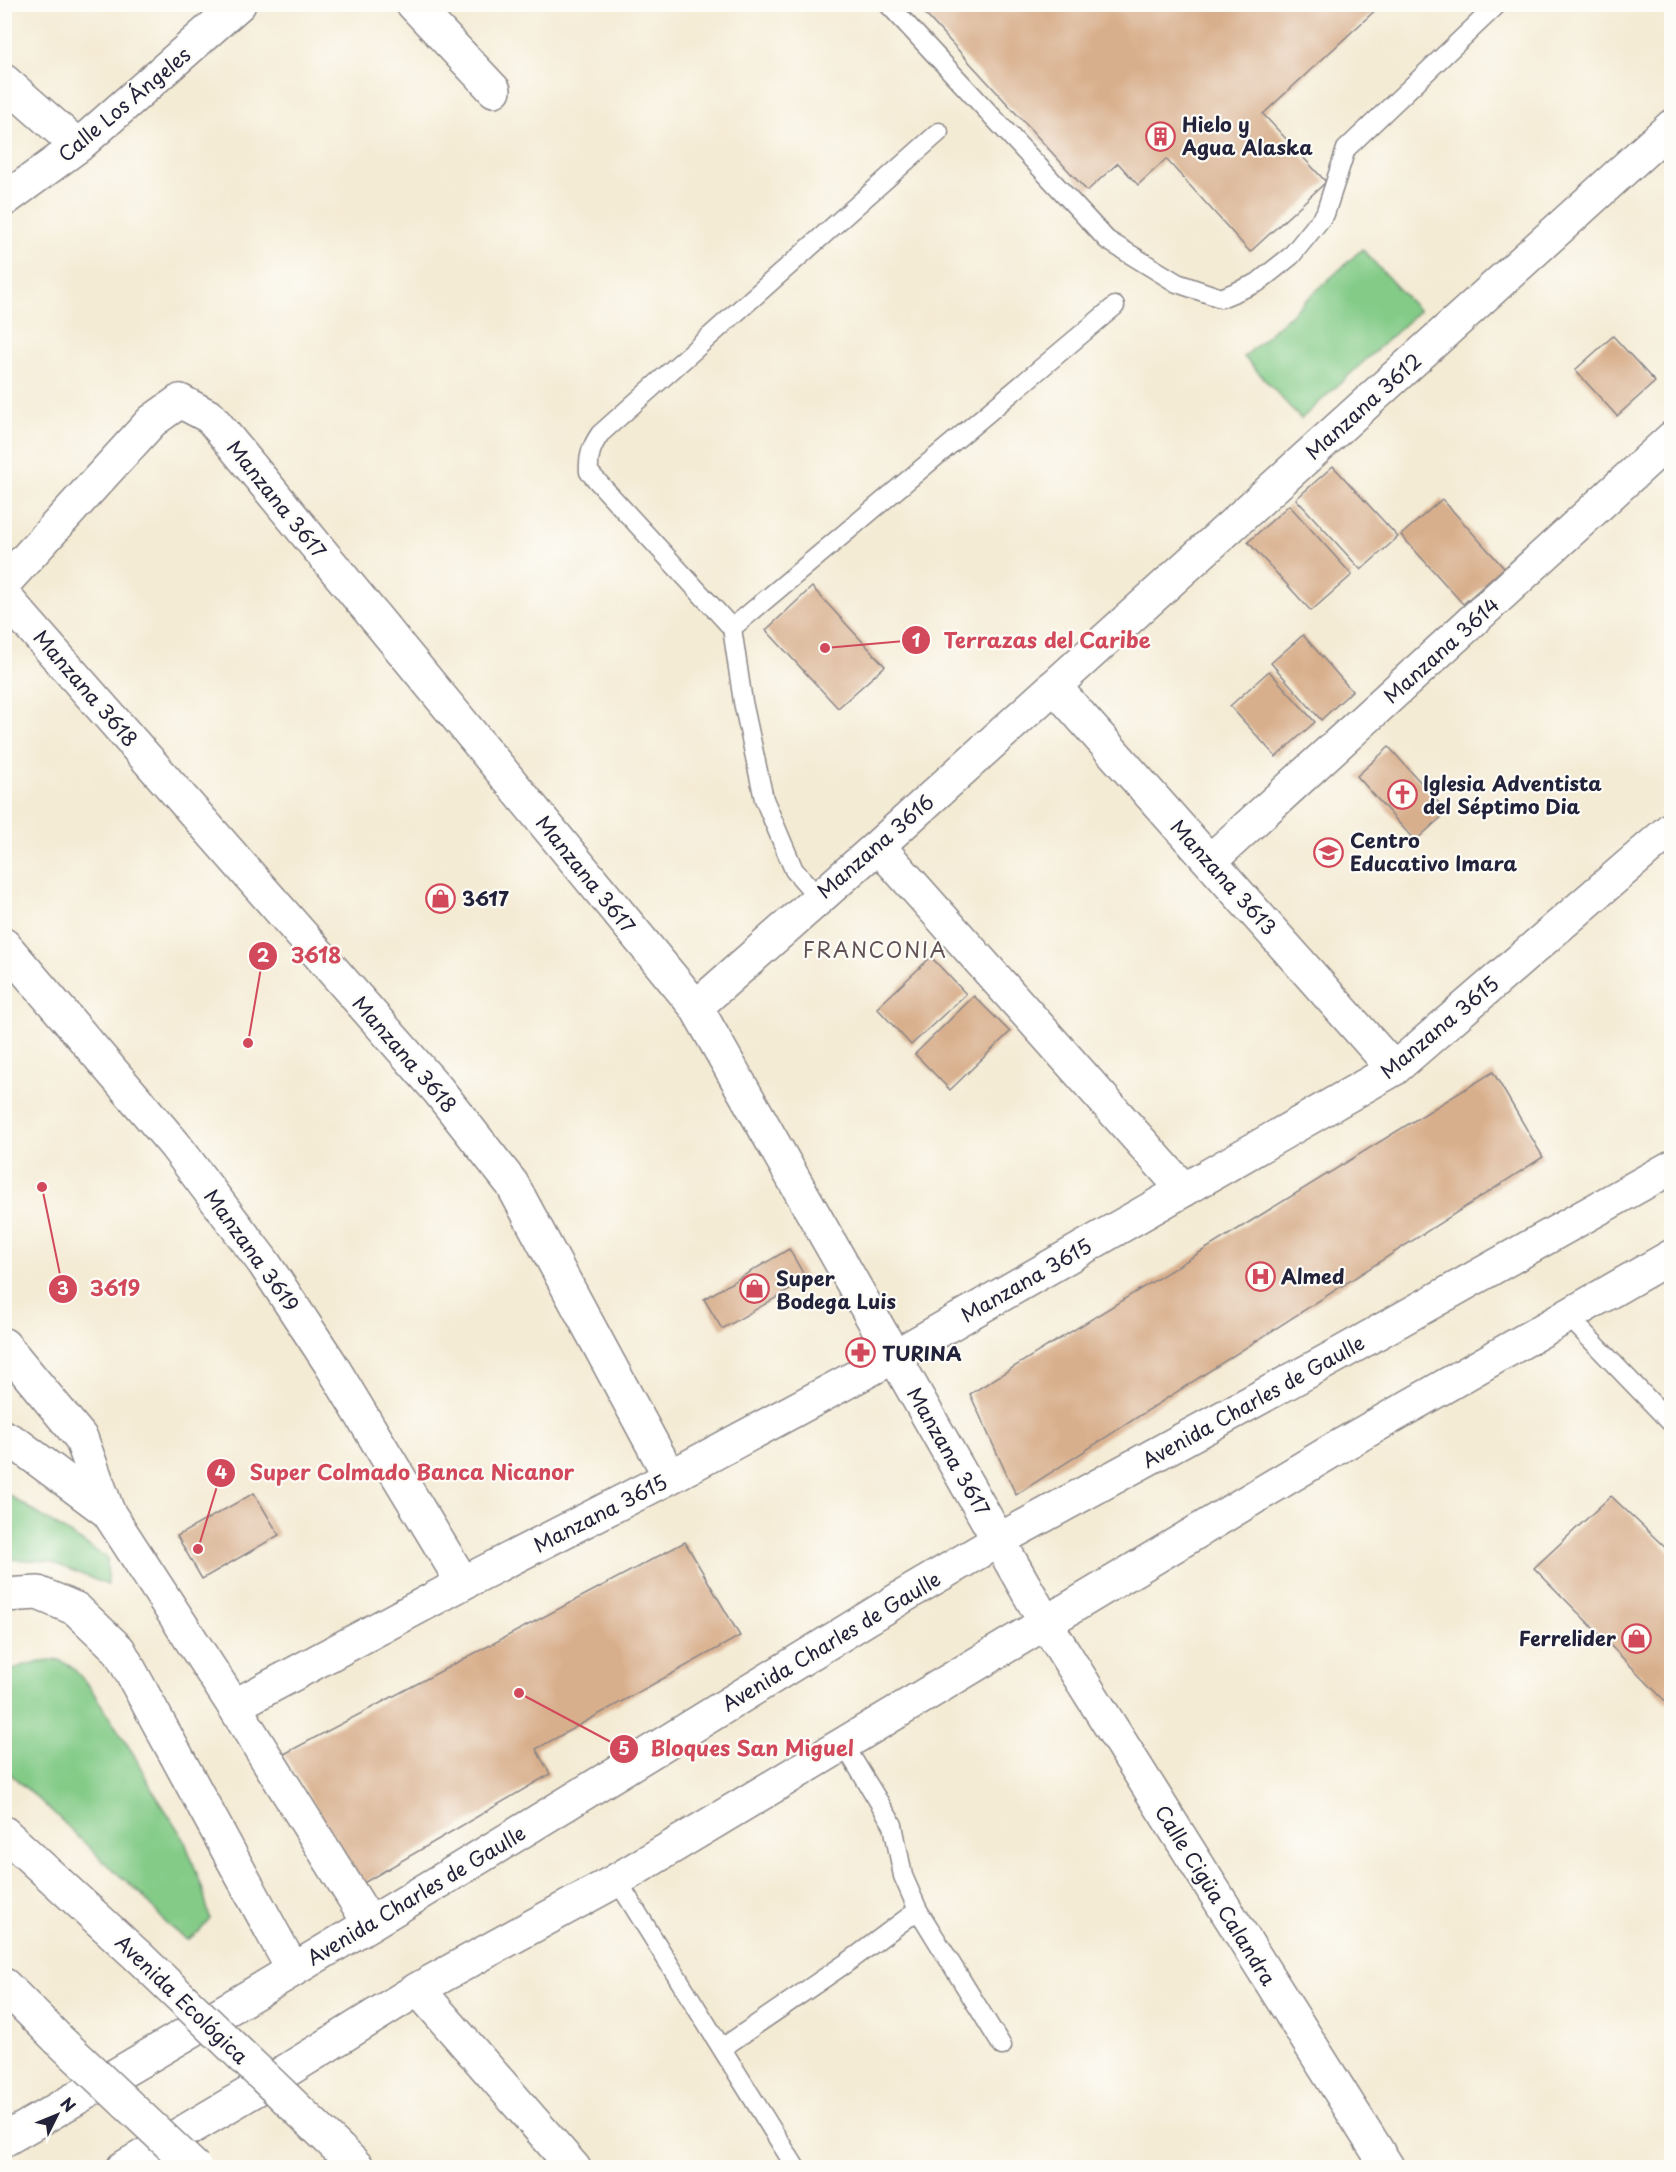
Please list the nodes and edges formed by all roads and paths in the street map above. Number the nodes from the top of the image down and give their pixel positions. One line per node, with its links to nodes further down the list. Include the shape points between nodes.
1 (239, 4): 9 (street, Calle Los Ángeles)
2 (413, 4): 6 (street)
3 (888, 4): 4 (lane, via 1107,240 1177,283 1221,298 1257,283 1291,256 1325,214 1346,149)
4 (1498, 4)
5 (4, 81): 9 (street)
6 (494, 90)
7 (1671, 126): 16 (street, Manzana 3612)
8 (939, 132): 15 (lane, via 593,444 588,457 589,472)
9 (78, 146): 10 (street, Calle Los Ángeles)
10 (4, 200)
11 (1115, 306): 15 (lane)
12 (1671, 438): 19 (street, Manzana 3614)
13 (4, 583): 22 (street, Manzana 3617, via 152,421 180,401 210,417)
14 (4, 596): 32 (street, Manzana 3618, via 438,1090 512,1184)
15 (732, 628): 20 (lane, via 764,799 794,870)
16 (1054, 686): 18 (street, Manzana 3616); 19 (street, Manzana 3613)
17 (1671, 828): 23 (street, Manzana 3615)
18 (878, 846): 20 (street, Manzana 3616); 25 (street)
19 (1210, 861): 23 (street, Manzana 3613)
20 (818, 897): 22 (street, Manzana 3616)
21 (4, 945): 35 (street, Manzana 3619, via 174,1144 264,1263 330,1363)
22 (696, 1007): 29 (street, Manzana 3617)
23 (1394, 1069): 25 (street, Manzana 3615)
24 (1671, 1167): 34 (street, Avenida Charles de Gaulle)
25 (1184, 1190): 29 (street, Manzana 3615)
26 (1671, 1256): 27 (street)
27 (1567, 1316): 30 (lane); 37 (street)
28 (4, 1345): 33 (street, via 81,1438)
29 (895, 1356): 32 (street, Manzana 3615); 34 (street, Manzana 3617)
30 (1671, 1424)
31 (4, 1437): 33 (street)
32 (670, 1477): 35 (street, Manzana 3615)
33 (108, 1512): 38 (street)
34 (999, 1540): 37 (street, Manzana 3617); 43 (street, Avenida Charles de Gaulle)
35 (463, 1582): 38 (street, Manzana 3615)
36 (4, 1595): 44 (street, via 38,1593 76,1609 119,1650)
37 (1045, 1622): 39 (street); 55 (street, Calle Cigüa Calandra)
38 (234, 1706): 43 (street)
39 (843, 1743): 41 (street); 42 (lane, via 893,1825 903,1876)
40 (4, 1833): 50 (street, Avenida Ecológica, bridge)
41 (617, 1880): 46 (street); 48 (lane)
42 (918, 1910): 47 (lane); 48 (lane)
43 (370, 1924): 44 (street, Avenida Charles de Gaulle)
44 (293, 1970): 49 (street, Avenida Charles de Gaulle)
45 (4, 1985): 52 (street, bridge)
46 (417, 1989): 51 (street); 53 (street)
47 (1002, 2046)
48 (722, 2048): 54 (lane)
49 (4, 2140)
50 (349, 2159)
51 (136, 2164)
52 (195, 2168)
53 (574, 2168)
54 (796, 2168)
55 (1388, 2168)

